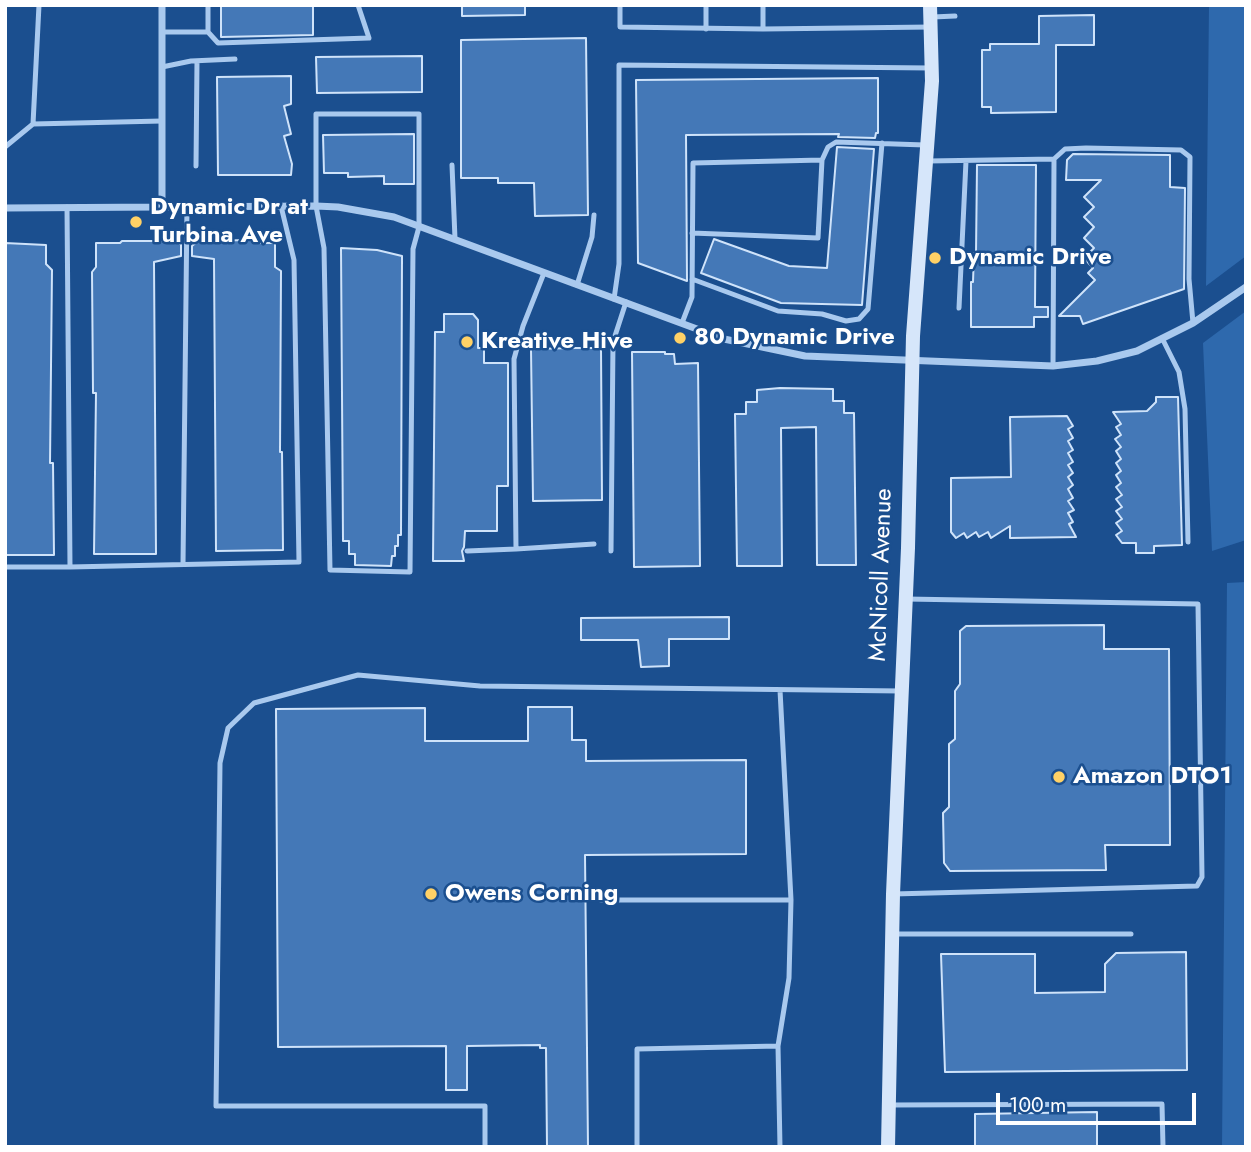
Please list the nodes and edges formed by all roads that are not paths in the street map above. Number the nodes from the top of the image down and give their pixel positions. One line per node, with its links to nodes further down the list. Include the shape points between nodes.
1 (39, 5): 19 (lane)
2 (162, 5): 12 (street)
3 (208, 5): 13 (lane)
4 (358, 5): 13 (lane, via 369,38 218,44)
5 (620, 5): 10 (lane, via 620,27)
6 (706, 5): 10 (lane)
7 (763, 5): 11 (lane)
8 (930, 16): 9 (lane); 11 (lane); 17 (main road, McNicoll Avenue)
9 (955, 16)
10 (706, 29): 11 (lane)
11 (763, 29)
12 (163, 32): 13 (lane); 16 (street)
13 (208, 32)
14 (235, 59): 15 (lane)
15 (197, 61): 16 (lane); 28 (lane)
16 (162, 67): 18 (street)
17 (932, 68): 21 (main road, McNicoll Avenue); 43 (lane, via 620,65 619,264)
18 (162, 121): 19 (lane); 29 (street)
19 (33, 124): 22 (lane)
20 (882, 144): 21 (lane); 24 (lane, via 836,142); 40 (lane, via 869,309 859,319 778,310)
21 (928, 145): 26 (main road, McNicoll Avenue)
22 (5, 147)
23 (1054, 159): 25 (lane); 47 (lane, via 1065,149 1086,148 1181,150 1190,157 1189,279); 50 (lane)
24 (822, 160): 37 (lane, via 693,163); 37 (lane, via 818,238)
25 (966, 160): 26 (lane); 45 (lane)
26 (927, 161): 49 (main road, McNicoll Avenue)
27 (452, 164): 38 (lane)
28 (196, 166)
29 (162, 206): 30 (street); 34 (street)
30 (187, 206): 31 (street); 56 (lane)
31 (281, 206): 32 (street); 56 (lane, via 294,260 299,562)
32 (316, 206): 36 (street, via 394,218); 36 (lane, via 316,114 419,114); 36 (lane, via 324,248 330,570 410,572 413,249)
33 (5, 208): 34 (street)
34 (67, 208): 58 (lane)
35 (594, 215): 41 (lane)
36 (419, 227): 38 (street)
37 (692, 233): 40 (lane)
38 (455, 239): 39 (street)
39 (544, 273): 41 (street); 53 (lane, via 514,359)
40 (692, 279): 46 (lane, via 692,297)
41 (577, 285): 43 (street)
42 (1246, 287): 47 (street)
43 (614, 298): 44 (street)
44 (626, 302): 46 (street); 55 (lane, via 613,342)
45 (960, 308)
46 (682, 323): 49 (street, via 744,345 805,356)
47 (1194, 323): 48 (street)
48 (1162, 338): 50 (street, via 1137,351); 51 (lane, via 1179,372 1185,409)
49 (913, 359): 50 (street); 59 (main road, McNicoll Avenue)
50 (1054, 366)
51 (1188, 542)
52 (594, 544): 53 (lane)
53 (516, 549): 54 (lane)
54 (467, 551)
55 (611, 551)
56 (183, 564): 58 (lane)
57 (5, 567): 58 (lane)
58 (70, 567)
59 (904, 599): 61 (main road, McNicoll Avenue); 62 (lane, via 1198,604 1202,877 1197,886)
60 (780, 690): 61 (lane); 64 (lane); 69 (lane, via 480,686 358,675 254,703 228,728 220,763 216,1107 485,1106)
61 (901, 691): 62 (main road, McNicoll Avenue)
62 (893, 894): 65 (main road, McNicoll Avenue)
63 (601, 900): 64 (lane)
64 (791, 900): 67 (lane, via 789,978)
65 (893, 934): 66 (lane); 68 (main road, McNicoll Avenue)
66 (1130, 934)
67 (778, 1046): 70 (lane, via 637,1049); 71 (lane)
68 (889, 1105): 72 (main road, McNicoll Avenue); 73 (lane, via 1162,1104)
69 (485, 1147)
70 (637, 1147)
71 (780, 1147)
72 (888, 1147)
73 (1164, 1147)

